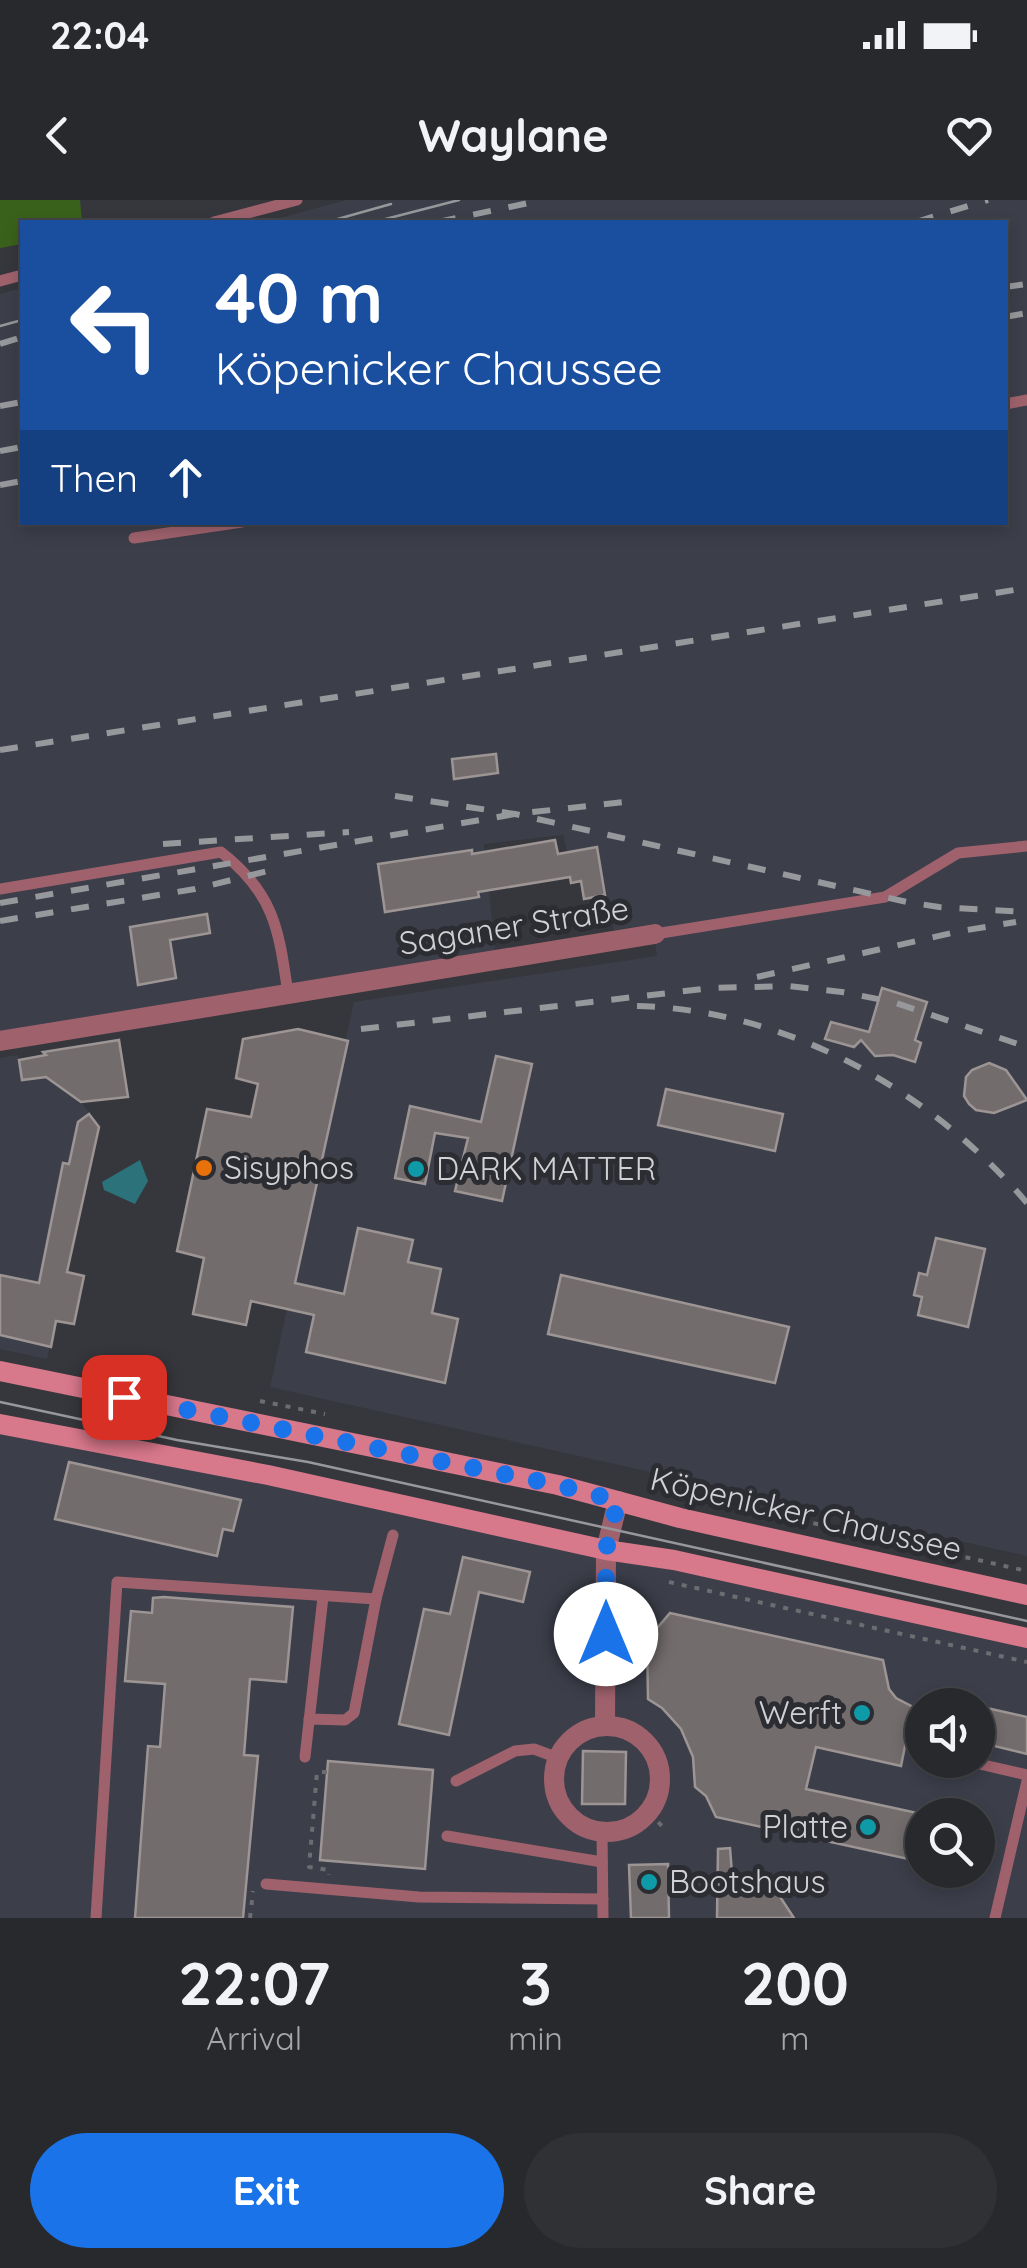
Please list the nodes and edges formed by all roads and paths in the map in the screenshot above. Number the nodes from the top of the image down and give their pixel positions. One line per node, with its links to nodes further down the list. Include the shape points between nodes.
1 (298, 200): 2 (lane)
2 (222, 220)
3 (222, 525): 4 (lane)
4 (134, 538)
5 (1027, 846): 7 (lane, Saganer Straße, via 958,853 885,897)
6 (0, 889): 8 (lane, via 221,852 276,921)
7 (655, 934): 8 (street, Saganer Straße)
8 (288, 994): 9 (street, Saganer Straße)
9 (0, 1041)
10 (0, 1371): 12 (main road, Köpenicker Chaussee)
11 (0, 1424): 14 (main road)
12 (618, 1501): 14 (street); 15 (main road, Köpenicker Chaussee)
13 (393, 1535): 17 (lane)
14 (606, 1550): 18 (main road); 20 (street)
15 (1027, 1596)
16 (323, 1597): 17 (lane); 19 (lane); 33 (lane, via 117,1582)
17 (376, 1599): 19 (lane, via 354,1713 345,1720)
18 (1027, 1638)
19 (309, 1718): 21 (lane)
20 (605, 1725): 22 (street, via 576,1734); 27 (street, via 622,1727 651,1747 661,1780 656,1820)
21 (305, 1757)
22 (558, 1758): 26 (lane, via 534,1749 515,1751); 27 (street, via 561,1806 571,1819)
23 (995, 1770): 25 (lane)
24 (326, 1772): 30 (path, via 317,1772 309,1867 329,1870)
25 (1027, 1779): 36 (lane)
26 (456, 1780)
27 (602, 1832): 29 (lane)
28 (446, 1836): 29 (lane)
29 (602, 1862): 32 (lane)
30 (329, 1877)
31 (266, 1884): 32 (lane, via 420,1897); 34 (path, via 253,1892)
32 (603, 1899): 35 (lane)
33 (96, 1918)
34 (250, 1918)
35 (603, 1918)
36 (995, 1918)

